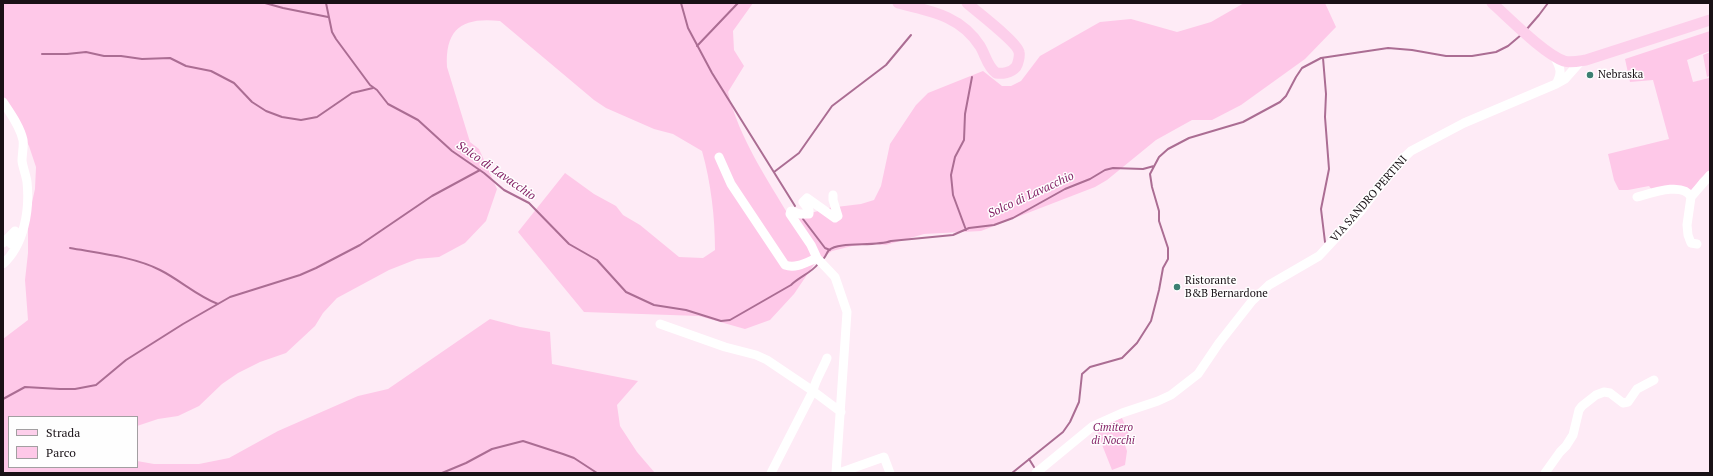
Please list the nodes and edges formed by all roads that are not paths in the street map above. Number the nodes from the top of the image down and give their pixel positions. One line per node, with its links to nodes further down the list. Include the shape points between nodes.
1 (898, 3): 2 (main road, via 948,17 961,26 981,47 990,68 996,73 1015,69 1019,52 1014,43)
2 (966, 3)
3 (1492, 3): 5 (main road)
4 (1710, 20): 6 (main road)
5 (1554, 56): 6 (main road, via 1565,61); 7 (street, via 1561,69 1561,76)
6 (1581, 61): 7 (street, VIA SANDRO PERTINI, via 1565,79)
7 (1556, 84): 27 (street, VIA SANDRO PERTINI, via 1464,123 1411,151 1394,166 1360,212 1319,256 1269,285 1252,301 1198,374 1171,395 1093,426)
8 (3, 102): 16 (street, via 23,140 22,160 27,183 24,229)
9 (719, 157): 17 (street, via 731,184 785,265 798,266)
10 (1710, 175): 13 (street)
11 (833, 195): 17 (street, via 832,200 838,216 835,218 808,198 803,202 810,211 808,214 791,211 790,214)
12 (1637, 197): 13 (street, via 1673,189 1687,193)
13 (1691, 197): 15 (street, via 1688,235 1692,243)
14 (3, 243): 16 (street, via 15,231 9,250)
15 (1697, 244)
16 (12, 253): 18 (street)
17 (818, 258): 23 (street, via 835,277 847,312)
18 (3, 264)
19 (660, 324): 22 (street, via 724,347 756,355)
20 (827, 358): 22 (street)
21 (1654, 380): 28 (street, via 1637,389 1628,402 1604,392 1582,406 1578,410 1573,435)
22 (813, 391): 23 (street); 24 (street)
23 (840, 412): 25 (street)
24 (771, 473)
25 (838, 473): 26 (street, via 884,456)
26 (890, 473)
27 (1036, 473)
28 (1544, 473)

